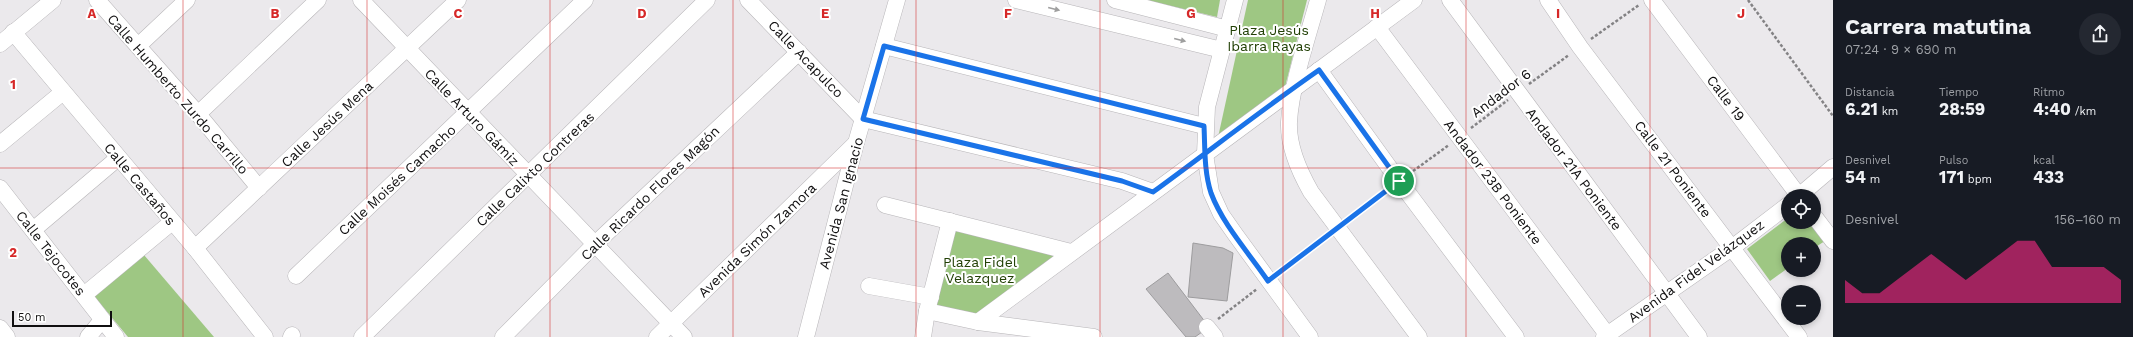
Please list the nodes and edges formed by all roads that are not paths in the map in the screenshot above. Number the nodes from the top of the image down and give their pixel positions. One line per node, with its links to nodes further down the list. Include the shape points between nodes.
1 (54, 0): 21 (street)
2 (97, 0): 23 (street, Calle Humberto Zurdo Carrillo)
3 (187, 0): 23 (street)
4 (318, 0): 32 (street)
5 (361, 0): 25 (street, Calle Arturo Gámiz)
6 (458, 0): 25 (street, Calle Jesús Mena)
7 (584, 0): 31 (street, Calle Moisés Camacho)
8 (707, 0): 40 (street, Calle Calixto Contreras)
9 (748, 0): 27 (street, Calle Acapulco)
10 (897, 0): 24 (street, Avenida San Ignacio)
11 (1016, 0): 26 (street, one-way to 26)
12 (1115, 0): 20 (street)
13 (1235, 0): 20 (street)
14 (1318, 0): 29 (street)
15 (1450, 0): 59 (street, Andador 21A Poniente)
16 (1548, 0): 54 (street, Calle 21 Poniente, via 1580,47)
17 (1646, 2): 43 (street, Calle 19)
18 (1407, 3): 19 (street)
19 (1377, 27): 28 (street); 66 (street, Andador 23B Poniente)
20 (1228, 29): 26 (street)
21 (13, 32): 22 (street); 30 (street, Calle Castaños)
22 (0, 44)
23 (138, 46): 32 (street, Calle Humberto Zurdo Carrillo)
24 (884, 46): 33 (street, Avenida San Ignacio); 34 (street)
25 (407, 48): 31 (street, Calle Arturo Gámiz); 42 (street, Calle Jesús Mena)
26 (1222, 50): 34 (street)
27 (799, 52): 33 (street, Calle Acapulco); 53 (street, Calle Ricardo Flores Magón)
28 (1319, 70): 29 (street); 81 (street)
29 (1296, 86): 37 (street); 80 (street, via 1289,123 1299,171 1337,228)
30 (63, 92): 36 (street); 38 (street, Calle Castaños)
31 (467, 113): 40 (street, Calle Arturo Gámiz); 57 (street, Calle Moisés Camacho)
32 (198, 114): 42 (street, Calle Humberto Zurdo Carrillo)
33 (863, 119): 35 (street, Avenida San Ignacio); 45 (street, via 1122,181)
34 (1204, 126): 37 (street)
35 (856, 143): 64 (street, Avenida Simón Zamora); 76 (street, Avenida San Ignacio)
36 (0, 144)
37 (1205, 154): 45 (street); 79 (street, via 1211,192 1221,214)
38 (118, 158): 49 (street, Calle Castaños); 51 (street)
39 (1833, 167): 44 (street)
40 (528, 176): 53 (street, Calle Arturo Gámiz); 72 (street, Calle Calixto Contreras)
41 (0, 188): 51 (street, Calle Tejocotes)
42 (259, 188): 55 (street, Calle Jesús Mena)
43 (1793, 189)
44 (1807, 189)
45 (1153, 192): 56 (street)
46 (885, 205): 48 (street)
47 (1781, 210): 54 (street, Avenida Fidel Velázquez)
48 (950, 221): 56 (street); 61 (street)
49 (172, 222): 55 (street, Calle Castaños); 60 (street)
50 (1821, 225): 52 (street)
51 (34, 230): 60 (street, Calle Tejocotes)
52 (1833, 241)
53 (595, 244): 64 (street, Calle Arturo Gámiz); 73 (street, Calle Ricardo Flores Magón)
54 (1733, 247): 59 (street, Avenida Fidel Velázquez); 82 (street, Calle 21 Poniente)
55 (195, 248): 71 (street, Calle Castaños)
56 (1071, 252): 63 (street)
57 (296, 276)
58 (869, 286): 61 (street)
59 (1667, 293): 66 (street, Avenida Fidel Velázquez); 67 (street, Andador 21A Poniente)
60 (84, 295): 62 (street, Calle Tejocotes)
61 (929, 304): 63 (street); 77 (street)
62 (102, 320): 69 (street); 70 (street, Calle Tejocotes)
63 (978, 322): 78 (street)
64 (671, 324): 74 (street, Avenida Simón Zamora); 75 (street, Calle Arturo Gámiz)
65 (0, 328): 68 (street)
66 (1607, 336)
67 (1695, 336)
68 (7, 337)
69 (88, 337)
70 (116, 337)
71 (265, 337)
72 (362, 337)
73 (503, 337)
74 (657, 337)
75 (684, 337)
76 (806, 337)
77 (923, 337)
78 (1094, 337)
79 (1310, 337)
80 (1419, 337)
81 (1516, 337)
82 (1799, 337)

